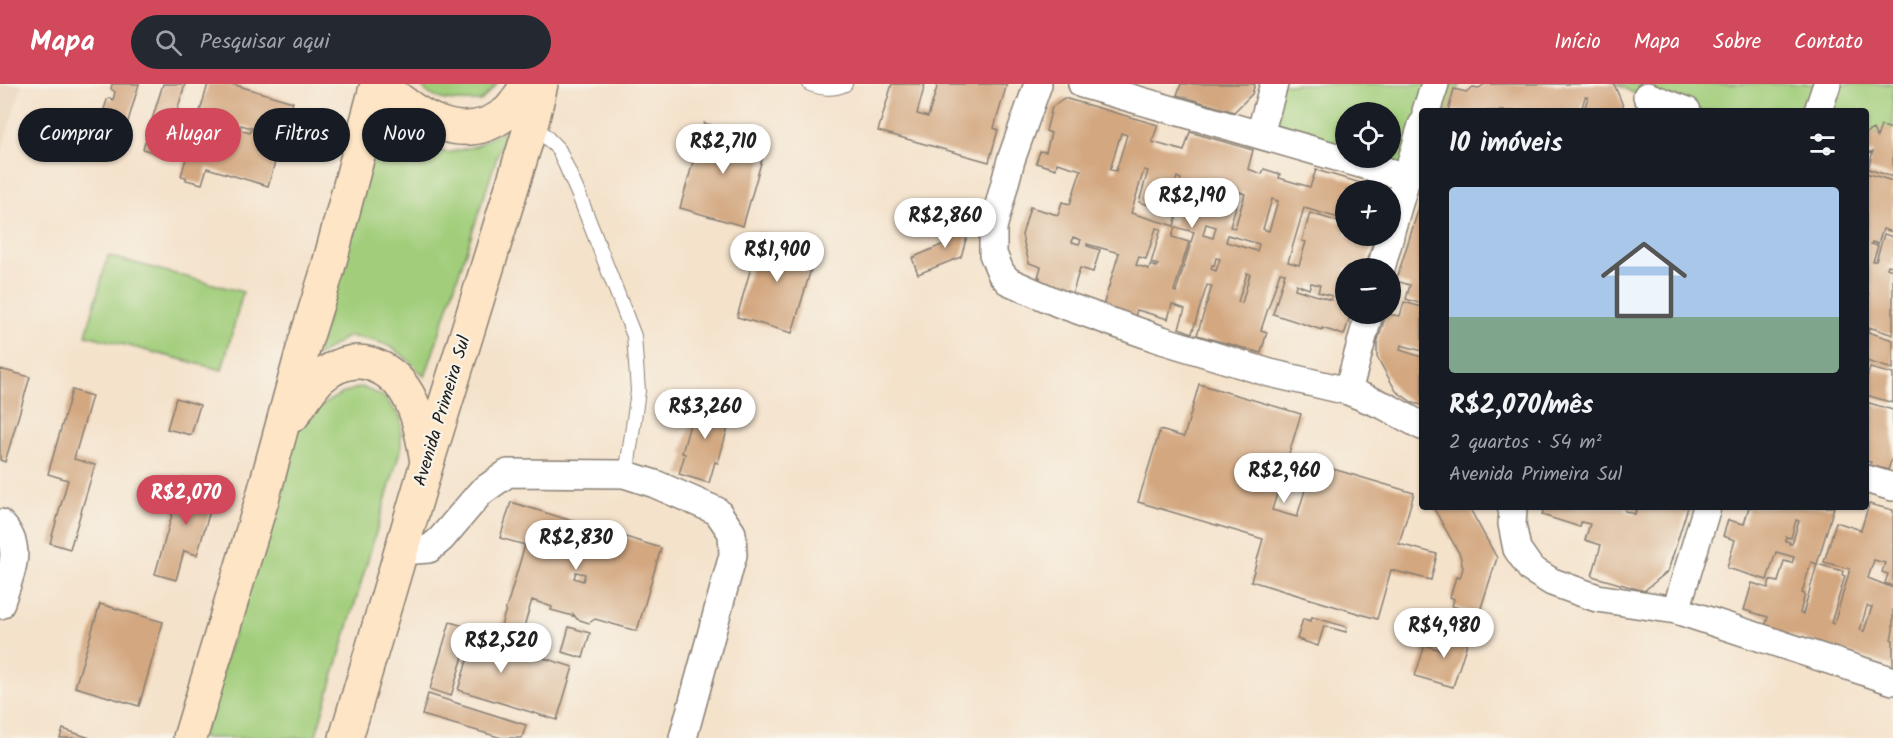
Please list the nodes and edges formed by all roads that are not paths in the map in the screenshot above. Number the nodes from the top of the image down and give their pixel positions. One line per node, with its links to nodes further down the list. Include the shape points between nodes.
1 (378, 84): 2 (main road, via 407,108 435,122 471,128 507,113); 23 (main road)
2 (527, 84)
3 (542, 84): 15 (main road, Avenida Primeira Sul)
4 (810, 84): 5 (lane, via 822,88)
5 (845, 84)
6 (1038, 84): 21 (street, via 1011,160 993,228 993,254 1008,281 1162,340 1270,373)
7 (1082, 84): 16 (street)
8 (1274, 84): 16 (street)
9 (1435, 84): 12 (street)
10 (1827, 84): 14 (street)
11 (1643, 97): 13 (street)
12 (1427, 108)
13 (1678, 108)
14 (1819, 108)
15 (532, 122): 24 (main road, Avenida Primeira Sul); 25 (lane, via 559,150 634,336 638,391)
16 (1260, 134): 18 (street)
17 (1419, 135): 18 (street)
18 (1406, 177): 19 (street)
19 (1401, 195)
20 (1366, 324): 21 (street)
21 (1348, 391): 22 (street)
22 (1419, 424)
23 (281, 434): 24 (main road, via 319,380 334,368 362,361 386,370 405,388 414,406); 35 (main road)
24 (427, 463): 31 (main road, Avenida Primeira Sul)
25 (624, 474): 31 (street, via 508,473 481,492 429,549); 37 (street, via 717,512 732,533 733,555)
26 (1869, 480): 27 (street)
27 (1893, 487)
28 (1513, 510): 33 (street, via 1517,549 1532,569 1545,578 1597,598)
29 (1706, 510): 33 (street)
30 (0, 523): 32 (street, via 14,544 15,556)
31 (401, 551): 36 (main road, Avenida Primeira Sul)
32 (0, 605)
33 (1676, 610): 34 (street)
34 (1893, 681)
35 (190, 738)
36 (346, 738)
37 (683, 738)

